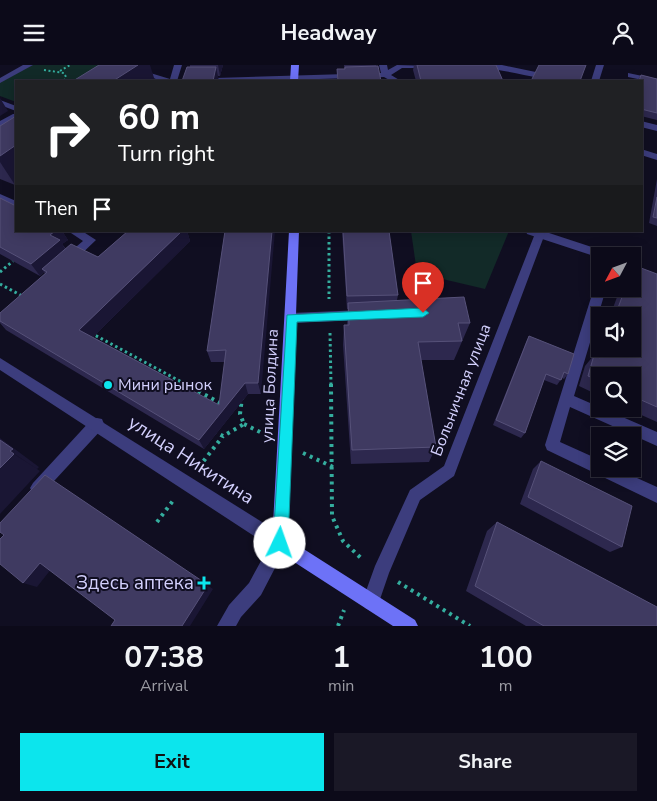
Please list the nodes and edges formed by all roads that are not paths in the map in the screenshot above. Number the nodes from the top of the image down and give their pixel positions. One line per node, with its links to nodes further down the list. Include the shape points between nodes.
1 (29, 65): 21 (street)
2 (178, 65): 15 (street)
3 (295, 65): 16 (main road)
4 (384, 65): 12 (street)
5 (600, 65): 20 (street)
6 (634, 65): 13 (street)
7 (443, 66): 12 (street, via 401,67)
8 (501, 66): 9 (street); 10 (street)
9 (472, 67)
10 (530, 68): 18 (street); 19 (street)
11 (147, 75): 14 (street)
12 (385, 75): 16 (street); 17 (street)
13 (630, 78): 22 (street)
14 (164, 80)
15 (173, 80)
16 (294, 80)
17 (395, 80)
18 (524, 80)
19 (572, 80)
20 (595, 80)
21 (0, 81)
22 (657, 81)
23 (0, 102): 24 (street)
24 (15, 109)
25 (15, 117): 27 (street)
26 (643, 124): 28 (street)
27 (0, 125)
28 (657, 128)
29 (643, 153): 30 (street)
30 (657, 157)
31 (0, 197): 32 (street)
32 (15, 204)
33 (75, 232): 37 (street, via 91,240)
34 (294, 232): 40 (main road, улица Болдина)
35 (537, 232): 36 (street); 50 (street, Больничная улица, via 449,471 415,495)
36 (591, 251)
37 (62, 265)
38 (597, 297): 42 (street)
39 (375, 315): 40 (street)
40 (291, 318): 49 (main road, улица Болдина)
41 (0, 363): 43 (street, улица Никитина)
42 (567, 399): 44 (street); 45 (street, via 552,445)
43 (97, 424): 48 (street); 49 (street, улица Никитина)
44 (657, 439)
45 (591, 463)
46 (620, 477): 47 (street)
47 (657, 495)
48 (25, 502)
49 (280, 543): 50 (main road, улица Никитина); 51 (street, via 255,589 234,611)
50 (371, 602): 52 (main road, улица Никитина)
51 (226, 626)
52 (409, 626)

